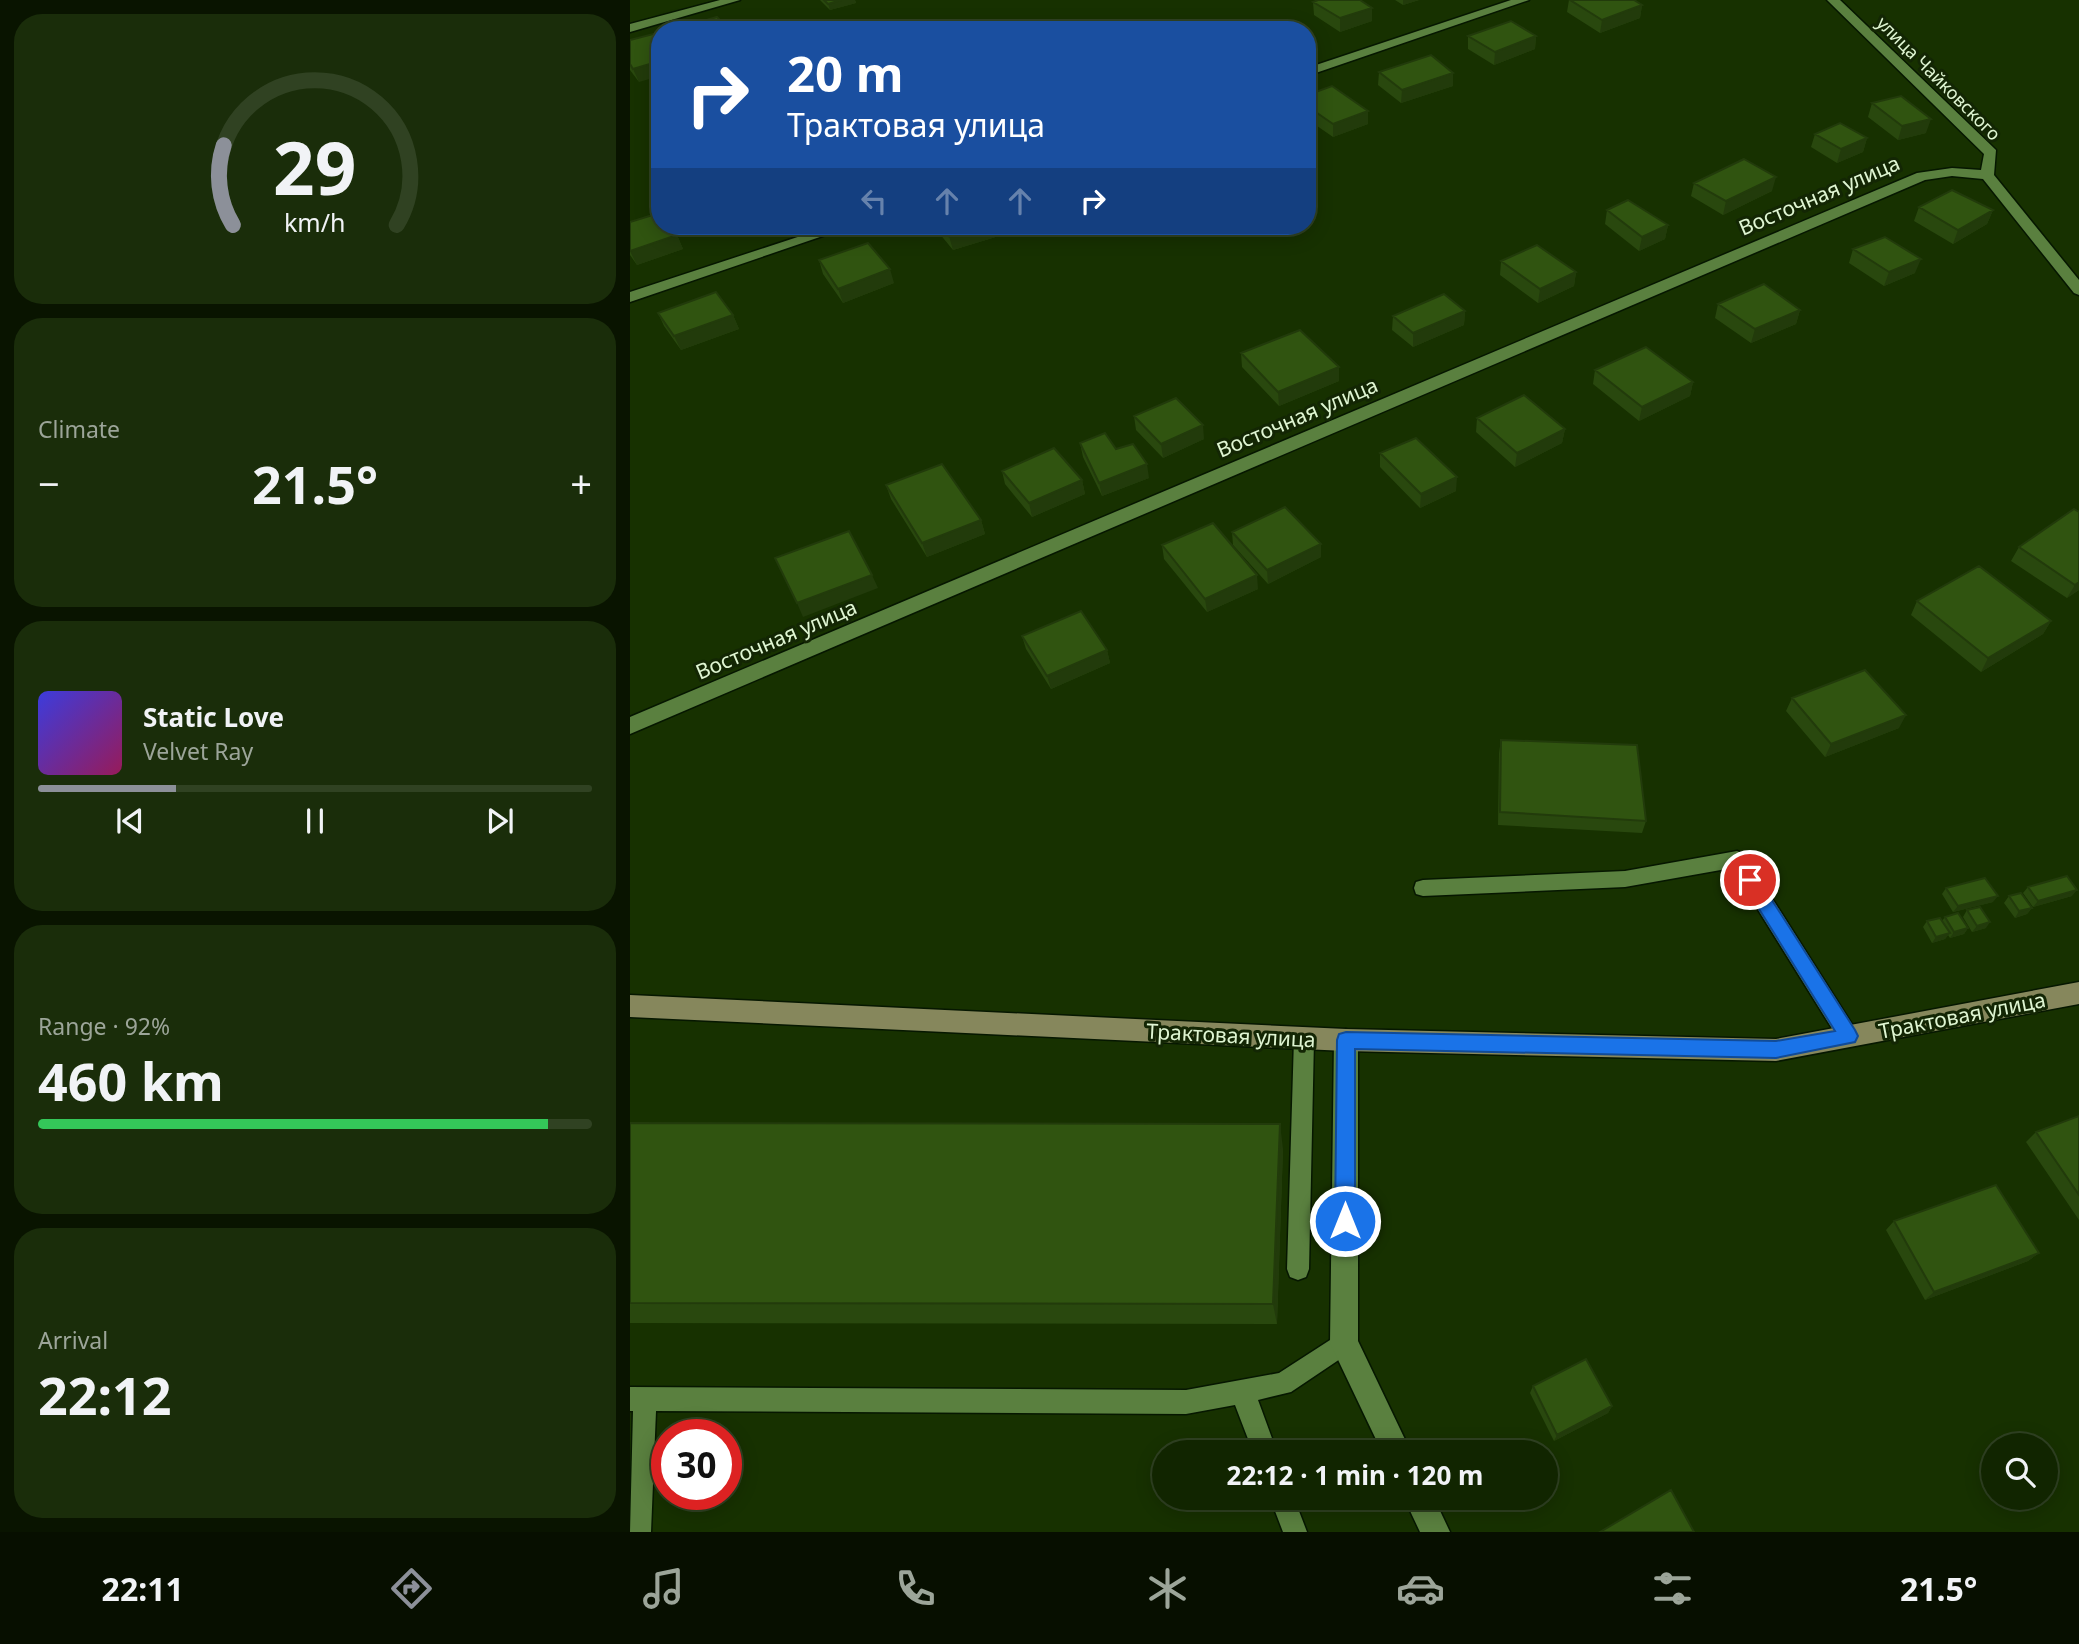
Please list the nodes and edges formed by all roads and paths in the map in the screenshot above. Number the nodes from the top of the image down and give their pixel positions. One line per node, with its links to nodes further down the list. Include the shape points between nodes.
1 (734, 0): 4 (street)
2 (1523, 0): 7 (street)
3 (1833, 0): 8 (street, улица Чайковского, via 1990,153)
4 (656, 21)
5 (651, 22): 6 (street)
6 (630, 28)
7 (1316, 69)
8 (1987, 175): 10 (street, улица Чайковского); 12 (street, Восточная улица, via 1952,172 1922,176)
9 (818, 235): 11 (street)
10 (2079, 290)
11 (630, 297)
12 (630, 726)
13 (1423, 888): 16 (lane, via 1625,879 1737,859)
14 (2079, 993): 16 (street, Трактовая улица)
15 (630, 1006): 17 (street, Трактовая улица)
16 (1848, 1036): 18 (street, Трактовая улица, via 1776,1050)
17 (1304, 1038): 18 (street, Трактовая улица); 19 (lane)
18 (1346, 1040): 20 (street)
19 (1298, 1269)
20 (1344, 1343): 21 (lane, via 1283,1384); 24 (street)
21 (1243, 1392): 22 (lane, via 1186,1402); 23 (lane)
22 (638, 1399): 27 (lane)
23 (1261, 1440)
24 (1391, 1440)
25 (1287, 1510): 28 (lane)
26 (1425, 1510): 29 (street)
27 (639, 1532)
28 (1295, 1532)
29 (1436, 1532)

